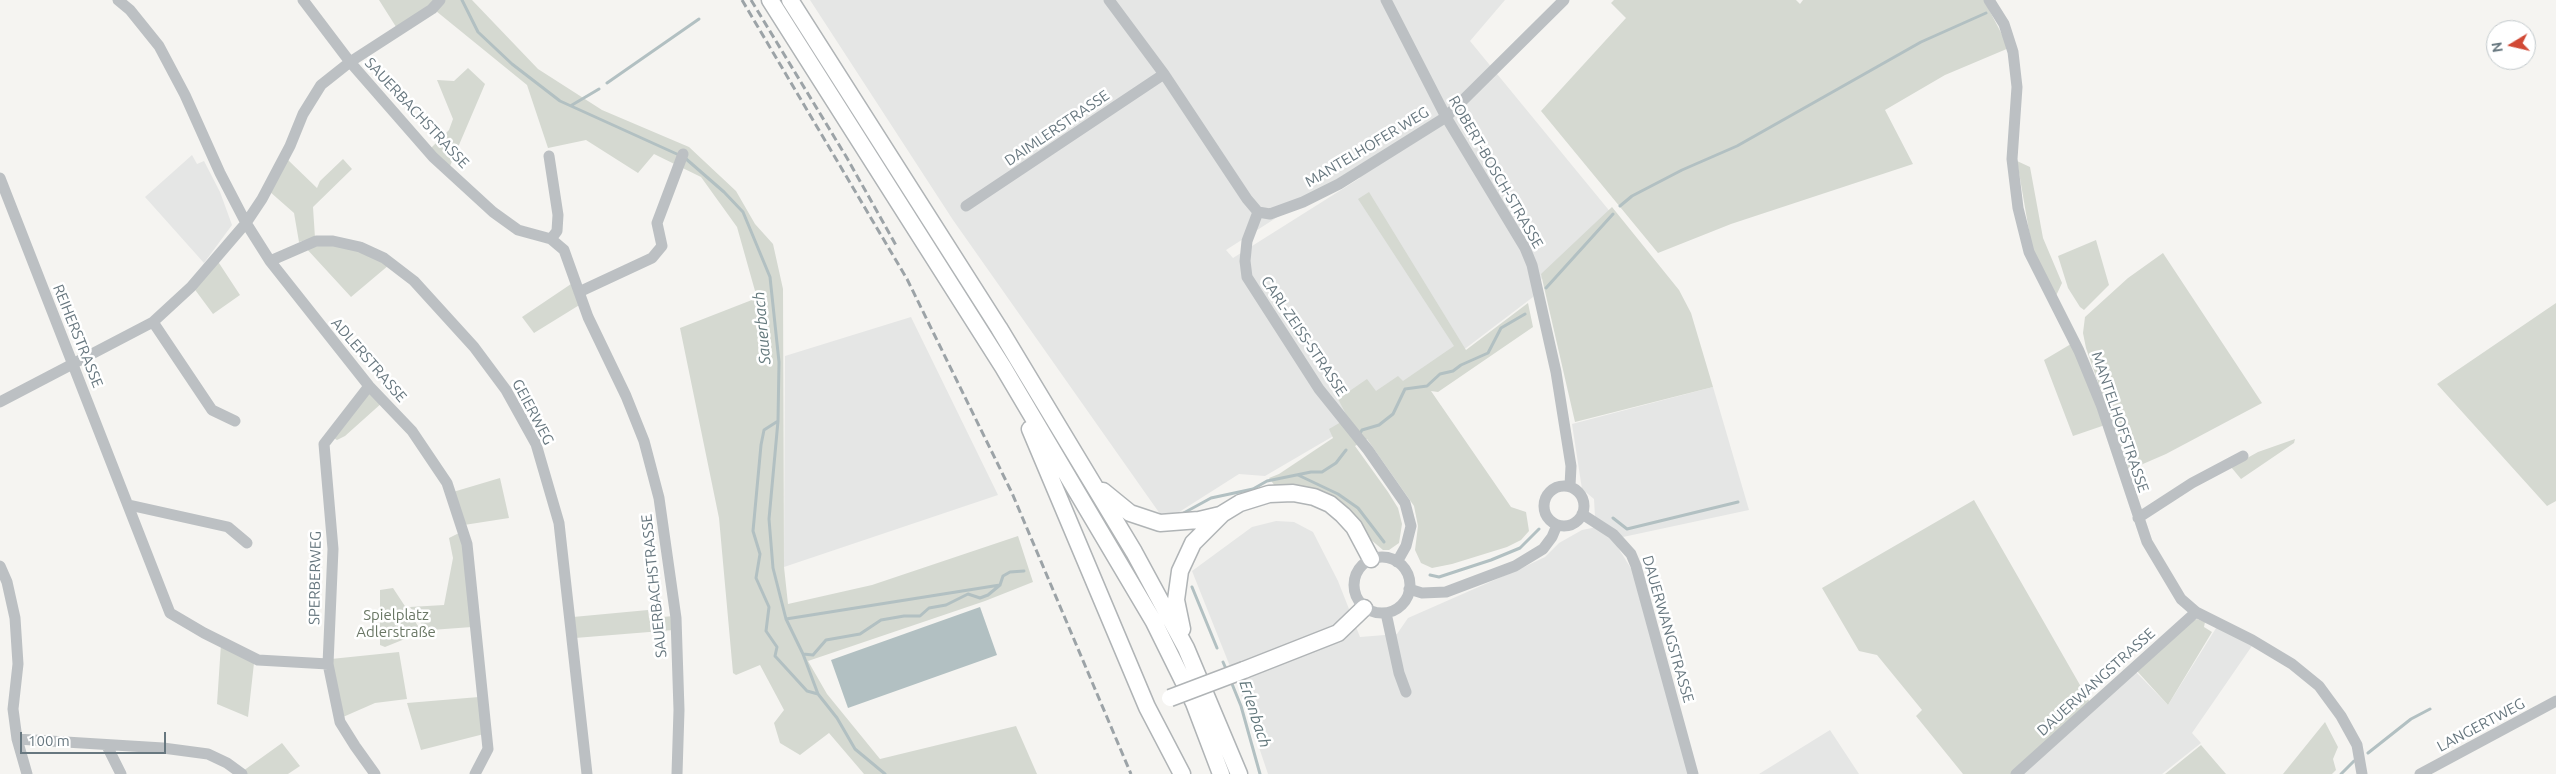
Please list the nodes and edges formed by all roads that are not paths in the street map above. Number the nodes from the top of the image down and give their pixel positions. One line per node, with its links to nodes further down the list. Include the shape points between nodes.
1 (118, 0): 18 (street, ADLERSTRASSE, via 159,46)
2 (304, 0): 10 (street, SAUERBACHSTRASSE)
3 (440, 0): 10 (street, via 408,26)
4 (770, 0): 24 (highway)
5 (790, 0): 29 (highway, via 998,328)
6 (1109, 0): 11 (street)
7 (1386, 0): 12 (street, ROBERT-BOSCH-STRASSE)
8 (1564, 0): 12 (street, MANTELHOFER WEG)
9 (1989, 0): 34 (street, MANTELHOFSTRASSE, via 2004,24 2013,52 2017,87 2012,159 2018,208 2029,252 2079,351 2102,406)
10 (350, 62): 18 (street, via 321,85 303,114 262,199); 19 (street, SAUERBACHSTRASSE, via 433,158 493,212 518,230)
11 (1164, 74): 16 (street, DAIMLERSTRASSE); 17 (street)
12 (1446, 117): 17 (street, MANTELHOFER WEG, via 1339,184 1270,214); 30 (street, ROBERT-BOSCH-STRASSE, via 1514,228 1532,265 1556,372 1571,466)
13 (549, 156): 19 (street, via 558,215 557,232)
14 (681, 158): 21 (street, via 657,223 662,246 652,258)
15 (0, 178): 23 (street, REIHERSTRASSE)
16 (966, 206)
17 (1258, 212): 38 (street, CARL-ZEISS-STRASSE, via 1246,241 1247,277 1319,389 1405,503 1411,526 1406,546)
18 (246, 223): 20 (street, ADLERSTRASSE); 22 (street, via 191,287)
19 (551, 238): 21 (street, SAUERBACHSTRASSE, via 564,250)
20 (270, 261): 25 (street, ADLERSTRASSE); 56 (street, GEIERWEG, via 316,241 360,246 384,258 414,281 474,347 506,390 536,444 559,523)
21 (580, 292): 57 (street, SAUERBACHSTRASSE, via 588,317 644,441 659,498 676,618)
22 (153, 322): 23 (street); 27 (street, via 212,410)
23 (74, 364): 26 (street); 31 (street, REIHERSTRASSE)
24 (1004, 368): 48 (highway); 59 (highway, via 1154,622 1194,703)
25 (369, 386): 45 (street, SPERBERWEG, via 324,444 333,549); 55 (street, ADLERSTRASSE, via 412,430 447,483 467,544 488,749)
26 (0, 402)
27 (235, 421)
28 (2243, 456): 34 (street, via 2192,483)
29 (1078, 461): 32 (highway, via 1109,498 1130,513 1148,520 1176,523); 44 (highway, via 1134,552)
30 (1570, 486): 33 (street, via 1582,498); 35 (street, via 1550,490 1544,502 1546,516)
31 (129, 505): 36 (street, via 228,527); 45 (street, REIHERSTRASSE, via 170,613 258,660)
32 (1222, 514): 37 (highway, via 1240,503 1269,494 1293,493 1314,497 1330,504 1344,516); 44 (highway, via 1193,543 1180,571 1176,600)
33 (1582, 514): 35 (street, via 1574,523); 61 (street, DAUERWANGSTRASSE, via 1613,534 1631,554)
34 (2138, 518): 42 (street, MANTELHOFSTRASSE, via 2147,542 2181,599)
35 (1557, 525): 40 (street, via 1543,549 1514,566 1446,592 1422,593)
36 (247, 543)
37 (1371, 559): 38 (street, via 1380,557); 41 (street, via 1359,568 1354,584 1358,601)
38 (1397, 562): 40 (street, via 1407,574)
39 (0, 566): 49 (street, via 15,618 18,664 13,709)
40 (1409, 589): 43 (street, via 1402,605)
41 (1364, 608): 43 (street); 48 (highway, bridge, via 1338,632)
42 (2196, 612): 62 (street, DAUERWANGSTRASSE); 63 (street, MANTELHOFSTRASSE, via 2292,664 2319,686 2357,745)
43 (1386, 613): 46 (street)
44 (1186, 648): 60 (highway)
45 (328, 664): 54 (street, SPERBERWEG, via 340,722)
46 (1406, 692)
47 (2556, 701): 64 (street, LANGERTWEG)
48 (1148, 707): 58 (highway)
49 (17, 739): 50 (street); 51 (street)
50 (106, 746): 52 (street); 53 (street, via 208,754)
51 (27, 774)
52 (121, 774)
53 (242, 774)
54 (375, 774)
55 (475, 774)
56 (586, 774)
57 (677, 774)
58 (1182, 774)
59 (1221, 774)
60 (1239, 774)
61 (1693, 774)
62 (2016, 774)
63 (2362, 774)
64 (2420, 774)

